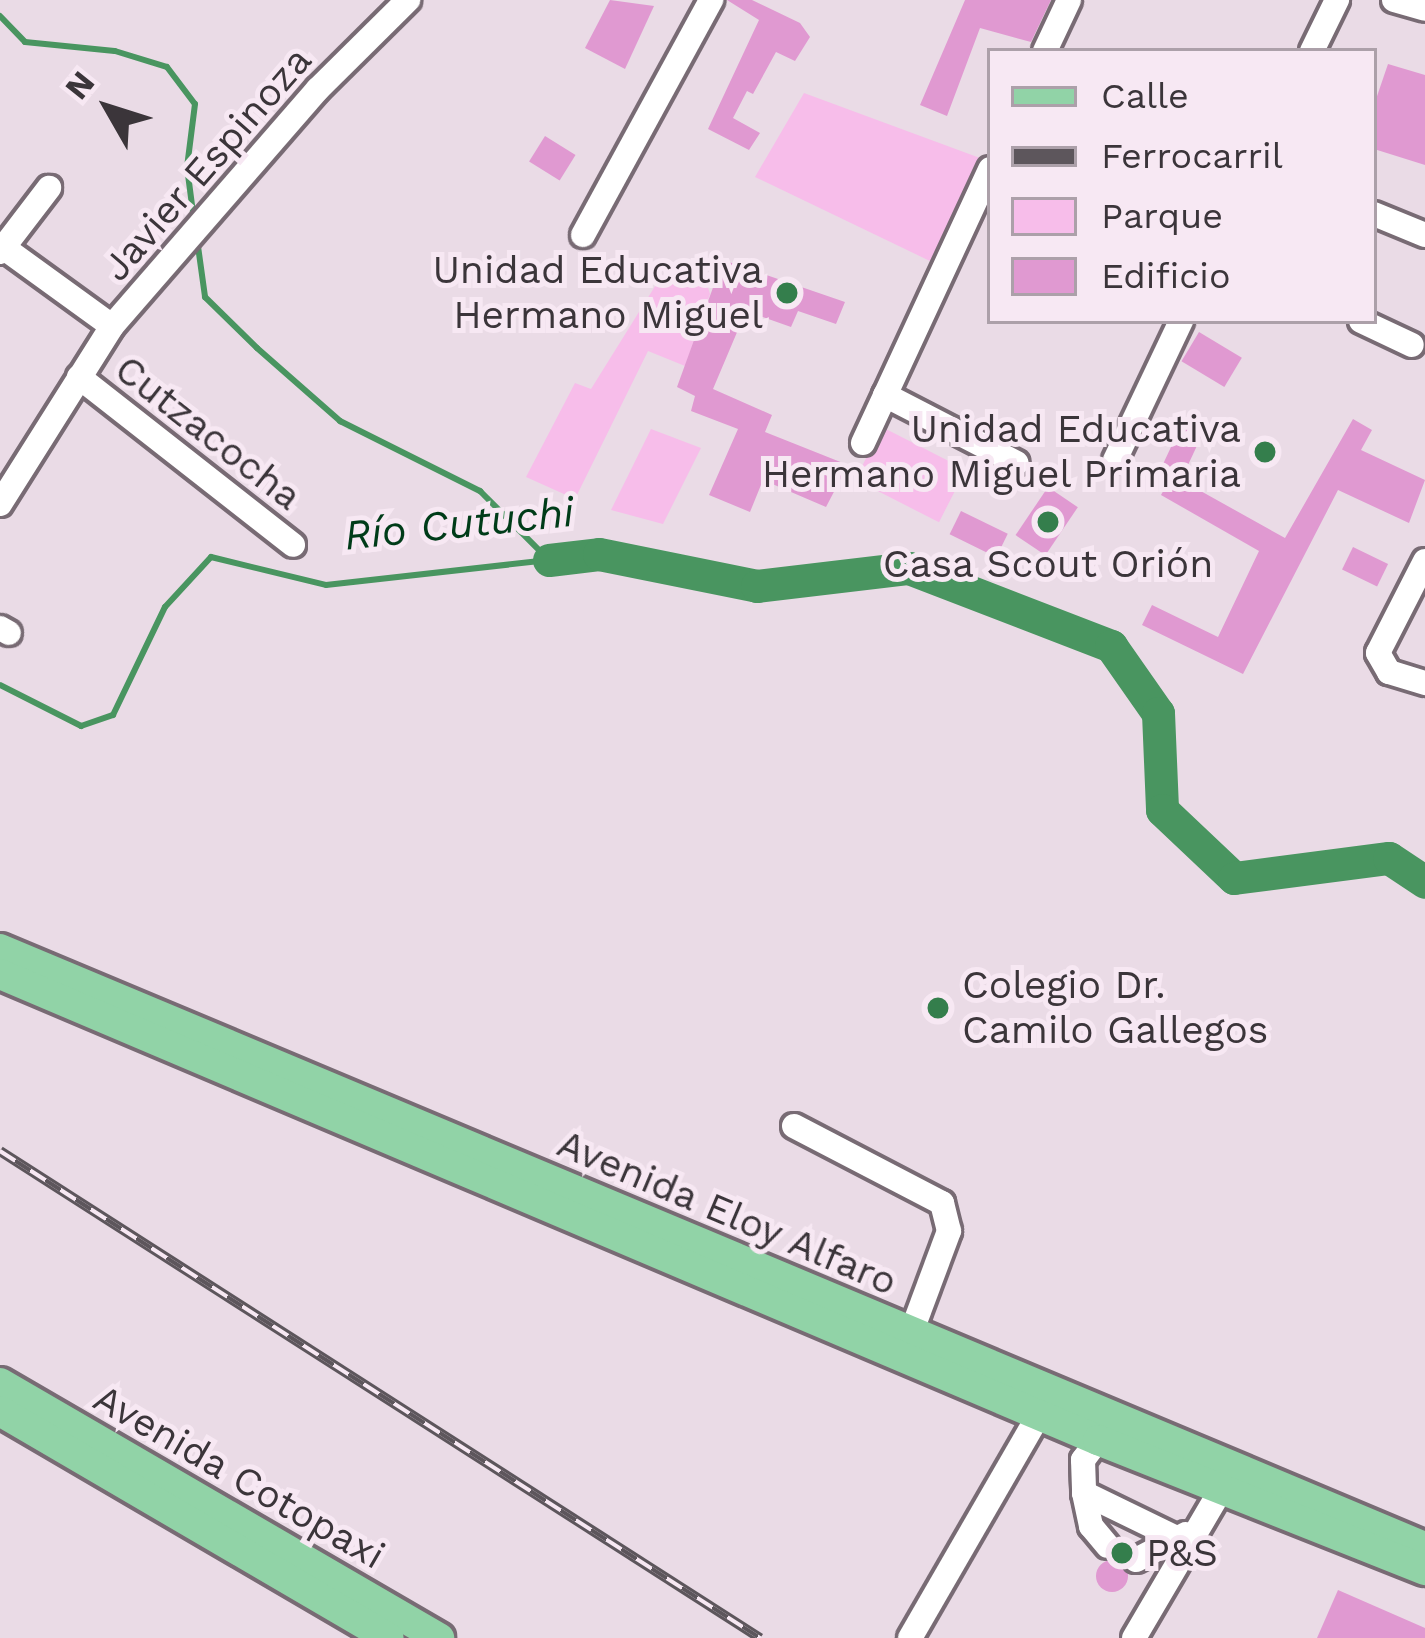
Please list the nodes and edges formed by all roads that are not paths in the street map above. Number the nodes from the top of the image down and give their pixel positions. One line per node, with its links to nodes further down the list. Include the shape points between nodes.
1 (408, 0): 15 (street, Javier Espinoza)
2 (711, 0): 12 (street)
3 (1069, 0): 7 (street)
4 (1337, 0): 8 (street)
5 (1394, 0): 6 (street)
6 (1425, 9)
7 (1046, 48)
8 (1313, 48)
9 (987, 175): 20 (street)
10 (49, 188): 14 (street)
11 (1377, 215): 13 (street)
12 (583, 235)
13 (1425, 236)
14 (1, 248): 15 (street)
15 (118, 320): 19 (street, Javier Espinoza)
16 (1180, 324): 22 (street)
17 (1367, 324): 18 (street)
18 (1412, 345)
19 (79, 377): 24 (street, Javier Espinoza); 25 (street, Cutzacocha)
20 (885, 395): 21 (street); 23 (street)
21 (863, 443)
22 (1115, 460)
23 (1016, 463)
24 (0, 503)
25 (293, 545)
26 (1425, 561): 27 (street, via 1378,653 1389,672)
27 (1425, 683)
28 (0, 949): 31 (main road, Avenida Eloy Alfaro)
29 (0, 974): 34 (main road, Avenida Eloy Alfaro)
30 (794, 1126): 31 (street, via 942,1203 949,1231)
31 (911, 1333): 41 (main road, Avenida Eloy Alfaro)
32 (0, 1384): 45 (main road, Avenida Cotopaxi)
33 (0, 1412): 44 (main road, Avenida Cotopaxi)
34 (1039, 1415): 35 (main road, Avenida Eloy Alfaro); 46 (street)
35 (1098, 1440): 36 (main road, Avenida Eloy Alfaro); 37 (street, via 1083,1460)
36 (1221, 1490): 38 (street); 43 (main road, Avenida Eloy Alfaro)
37 (1084, 1493): 39 (street); 40 (street, via 1091,1526)
38 (1203, 1516): 39 (street); 47 (street)
39 (1180, 1540): 42 (street)
40 (1108, 1546)
41 (1425, 1547)
42 (1136, 1560)
43 (1425, 1570)
44 (389, 1638)
45 (439, 1638)
46 (910, 1638)
47 (1134, 1638)

